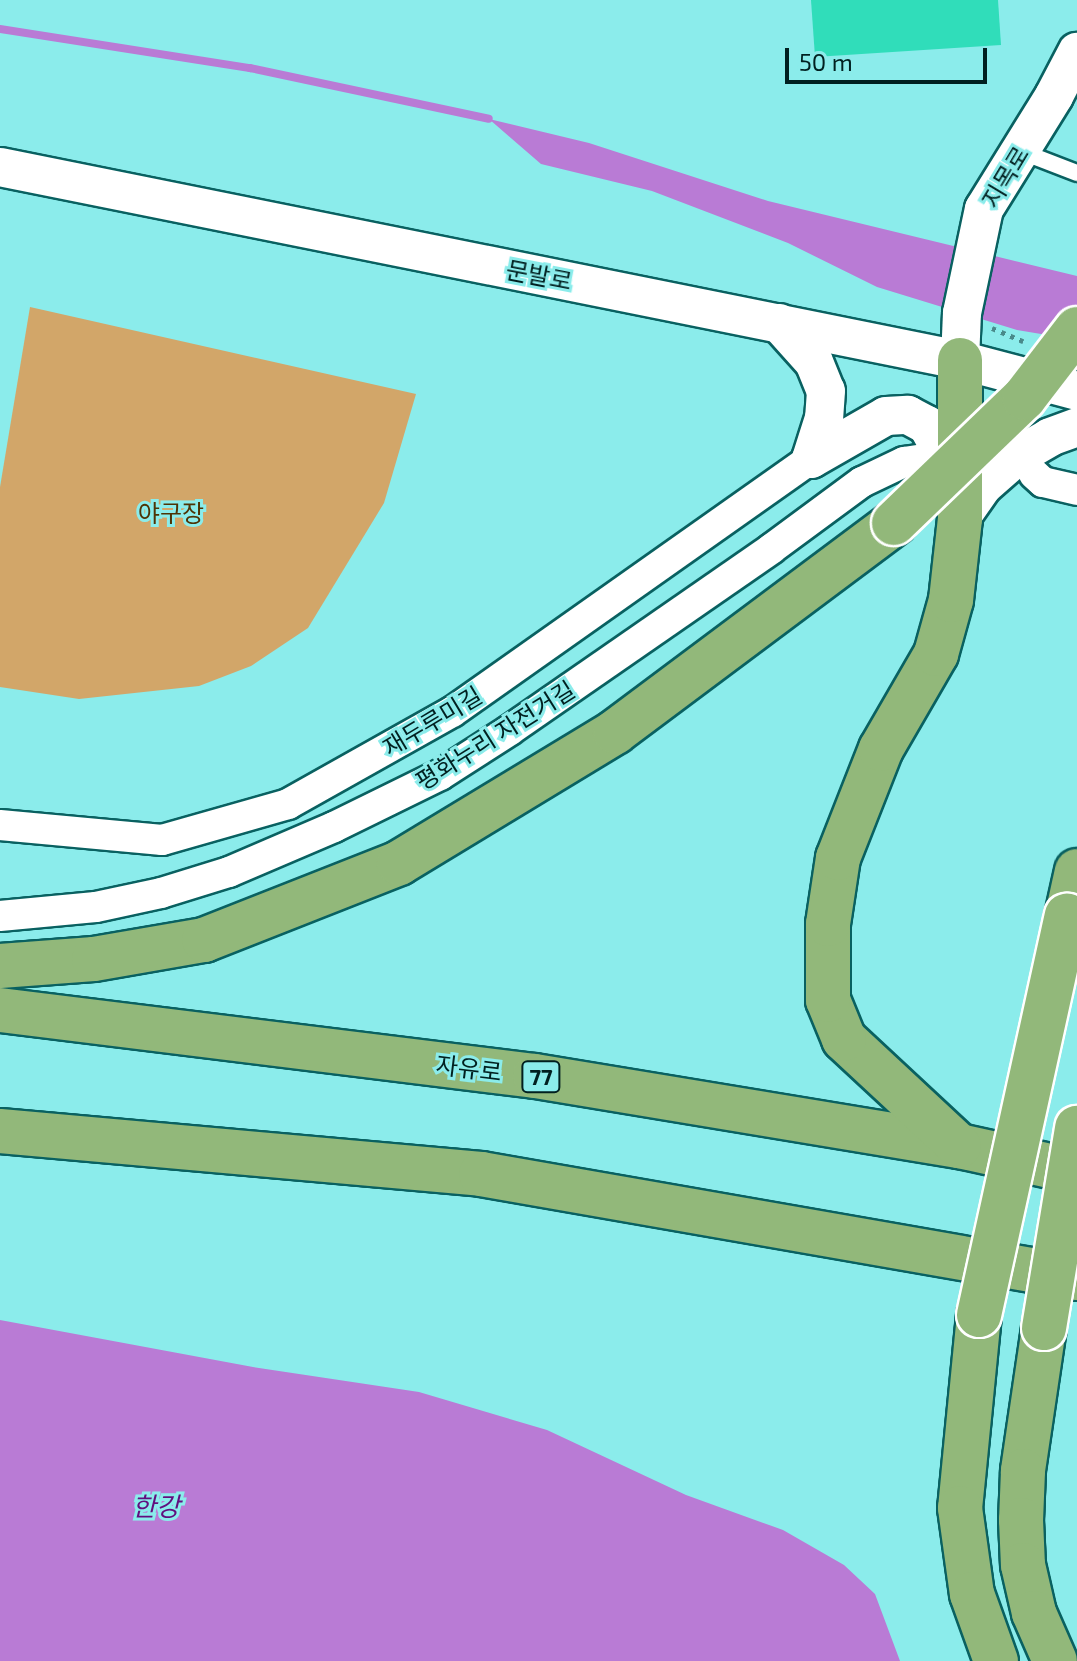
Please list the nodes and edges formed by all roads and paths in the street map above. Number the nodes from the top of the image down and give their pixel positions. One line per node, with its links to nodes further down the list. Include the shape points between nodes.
1 (1077, 52): 2 (street, 지목로)
2 (1020, 151): 4 (lane); 5 (street, 지목로, via 984,209 974,252)
3 (0, 167): 6 (street, 문발로)
4 (1077, 173)
5 (977, 320): 8 (path); 9 (street, 지목로)
6 (779, 323): 9 (street, 문발로); 13 (street, via 814,362 826,391)
7 (1077, 329): 20 (highway, bridge, via 1024,398 894,523 615,732 399,863 204,940 94,959)
8 (1031, 344)
9 (960, 360): 10 (street, 문발로); 16 (highway)
10 (1077, 391)
11 (1077, 427): 16 (street, via 1016,457 983,486)
12 (944, 456): 13 (street, via 927,425 908,415 886,416); 16 (street); 19 (street, 평화누리 자전거길, via 904,462 862,482 440,775 229,872 96,907)
13 (811, 459): 17 (street, 재두루미길, via 452,712 288,804 162,840)
14 (1034, 474): 15 (street, via 1043,482)
15 (1077, 490)
16 (960, 519): 24 (highway, via 951,600 936,654 881,749 838,858 828,924 828,1000 844,1039)
17 (0, 825)
18 (1077, 871): 27 (highway, bridge, via 979,1315 966,1418 960,1508 966,1565)
19 (0, 916)
20 (0, 966)
21 (0, 1010): 24 (highway, 자유로 / 77, via 535,1076)
22 (1077, 1128): 28 (highway, bridge, via 1022,1483 1023,1565 1034,1613)
23 (0, 1131): 26 (highway, via 481,1174)
24 (959, 1146): 25 (highway, 자유로 / 77)
25 (1077, 1172)
26 (1077, 1278)
27 (996, 1661)
28 (1055, 1661)

